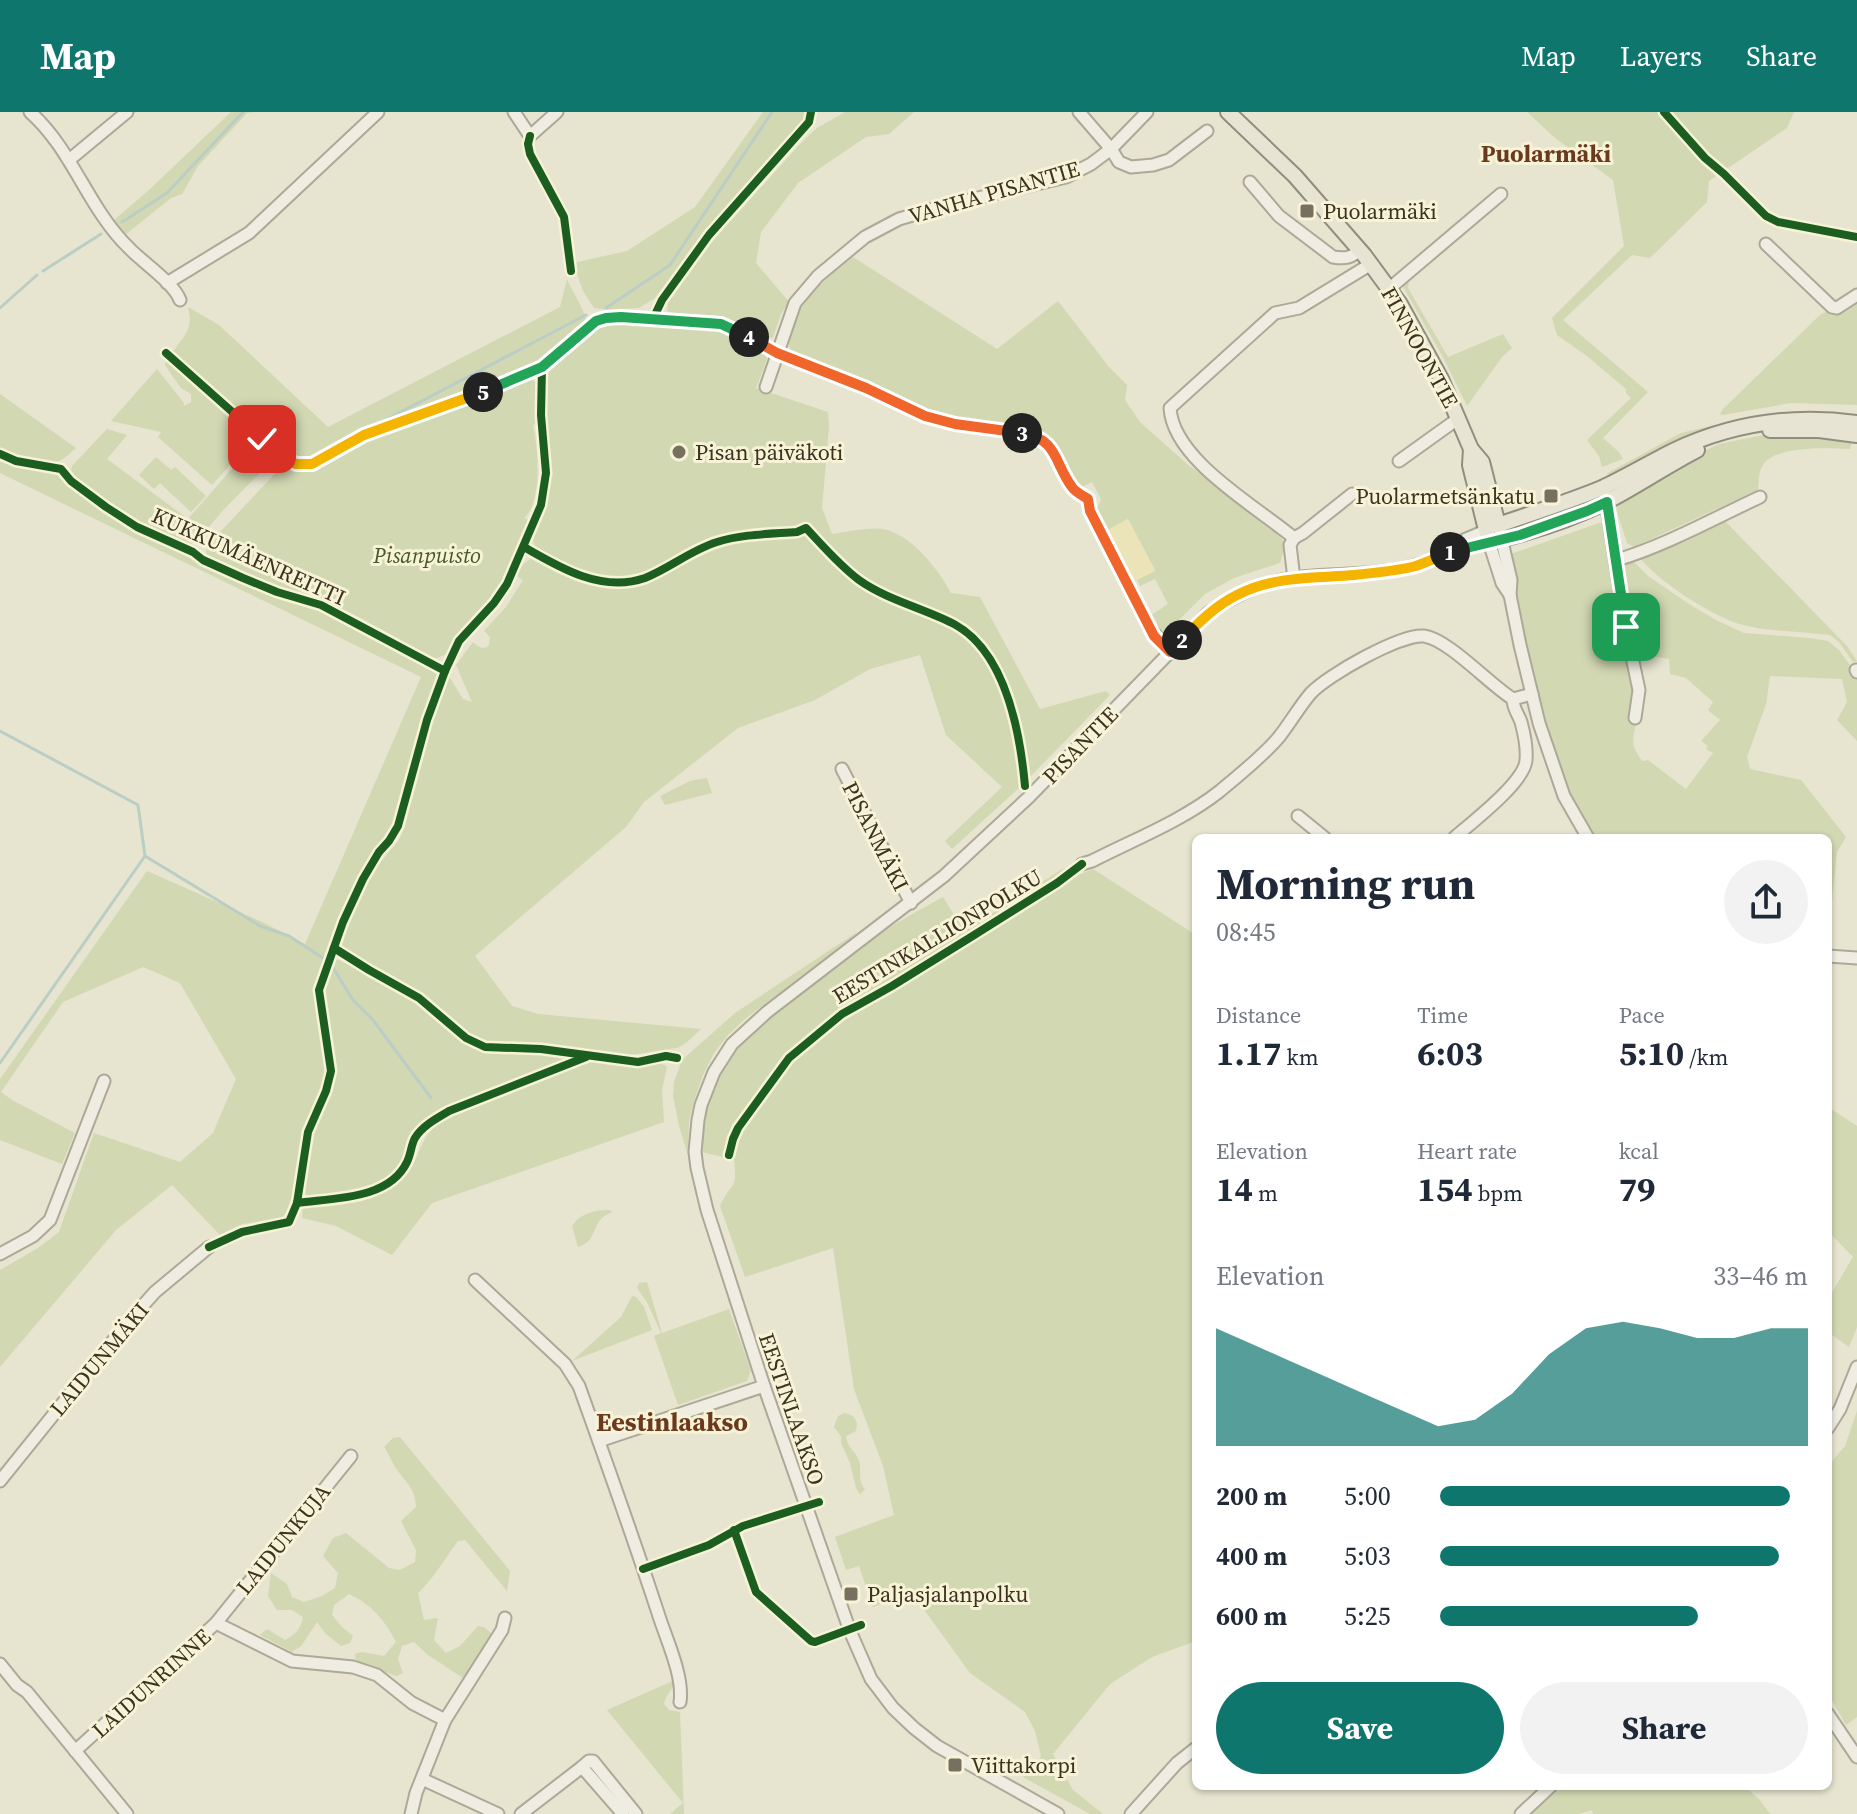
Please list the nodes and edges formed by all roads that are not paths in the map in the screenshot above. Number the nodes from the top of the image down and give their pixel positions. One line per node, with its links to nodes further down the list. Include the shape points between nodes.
1 (30, 112): 11 (street)
2 (127, 112): 11 (street)
3 (378, 112): 17 (street, via 249,233)
4 (514, 112): 5 (street, via 530,136)
5 (557, 112)
6 (1079, 112): 10 (street)
7 (1147, 112): 10 (street, VANHA PISANTIE)
8 (1228, 112): 15 (main road, FINNOONTIE, via 1286,166)
9 (1207, 131): 10 (street, via 1169,160 1153,165 1124,166)
10 (1111, 149): 21 (street, VANHA PISANTIE, via 1066,177 899,219 865,237 795,303)
11 (69, 160): 17 (street, via 108,224)
12 (1250, 182): 15 (street, via 1279,216 1333,257 1343,259)
13 (1501, 194): 18 (street)
14 (1766, 244): 19 (street, via 1832,307)
15 (1360, 250): 16 (main road, FINNOONTIE)
16 (1371, 264): 18 (main road, FINNOONTIE); 31 (street, via 1299,308 1275,313 1170,408 1193,458)
17 (167, 283): 20 (street)
18 (1390, 288): 22 (main road, FINNOONTIE)
19 (1857, 295)
20 (180, 300)
21 (766, 387)
22 (1459, 418): 25 (street); 30 (main road, FINNOONTIE)
23 (1857, 423): 27 (main road, via 1810,418 1743,427 1693,442)
24 (1857, 435): 27 (main road, via 1769,430 1725,438)
25 (1399, 461)
26 (1352, 494): 31 (street)
27 (1605, 494): 30 (main road, via 1563,520); 32 (street)
28 (1760, 497): 32 (street)
29 (1088, 499): 34 (street, via 1149,627)
30 (1494, 534): 33 (street, PISANTIE, via 1391,571); 35 (street, FINNOONTIE)
31 (1294, 538): 33 (street)
32 (1617, 560): 37 (street, via 1639,690)
33 (1294, 579): 34 (street, PISANTIE, via 1269,583 1225,602)
34 (1170, 652): 44 (street, PISANTIE, via 1029,797)
35 (1532, 694): 36 (street); 42 (street, FINNOONTIE, via 1564,796)
36 (1513, 699): 41 (street, via 1523,731 1524,767); 43 (street, via 1428,636 1389,645 1327,679 1277,739 1189,814)
37 (1635, 718)
38 (842, 769): 44 (street, PISANMÄKI)
39 (1298, 816): 40 (street)
40 (1320, 834)
41 (1458, 834)
42 (1586, 834)
43 (1082, 864)
44 (911, 903): 48 (street, PISANTIE, via 732,1044)
45 (1832, 956): 46 (street)
46 (1857, 958)
47 (104, 1081): 50 (street, via 50,1220)
48 (701, 1105): 53 (street, EESTINLAAKSO, via 695,1135 697,1168)
49 (209, 1247): 57 (street, LAIDUNMÄKI, via 129,1321)
50 (0, 1254)
51 (475, 1280): 55 (street, via 565,1364)
52 (1857, 1367): 54 (street)
53 (764, 1386): 55 (street); 76 (street, EESTINLAAKSO, via 871,1679 893,1708 937,1746)
54 (1832, 1422)
55 (599, 1441): 61 (street, via 678,1674)
56 (351, 1456): 59 (street, LAIDUNKUJA)
57 (0, 1481)
58 (505, 1618): 62 (street)
59 (216, 1623): 62 (street, LAIDUNRINNE, via 292,1661 377,1675 412,1703); 64 (street, LAIDUNRINNE)
60 (0, 1664): 64 (street)
61 (680, 1702)
62 (445, 1720): 68 (street)
63 (1832, 1720): 66 (street)
64 (75, 1751): 70 (street)
65 (1192, 1751): 77 (street)
66 (1857, 1757)
67 (582, 1767): 73 (street); 74 (street); 75 (street, via 593,1761)
68 (422, 1779): 71 (street); 72 (street)
69 (1547, 1790): 78 (street)
70 (127, 1814)
71 (411, 1814)
72 (498, 1814)
73 (521, 1814)
74 (623, 1814)
75 (636, 1814)
76 (1058, 1814)
77 (1131, 1814)
78 (1521, 1814)

